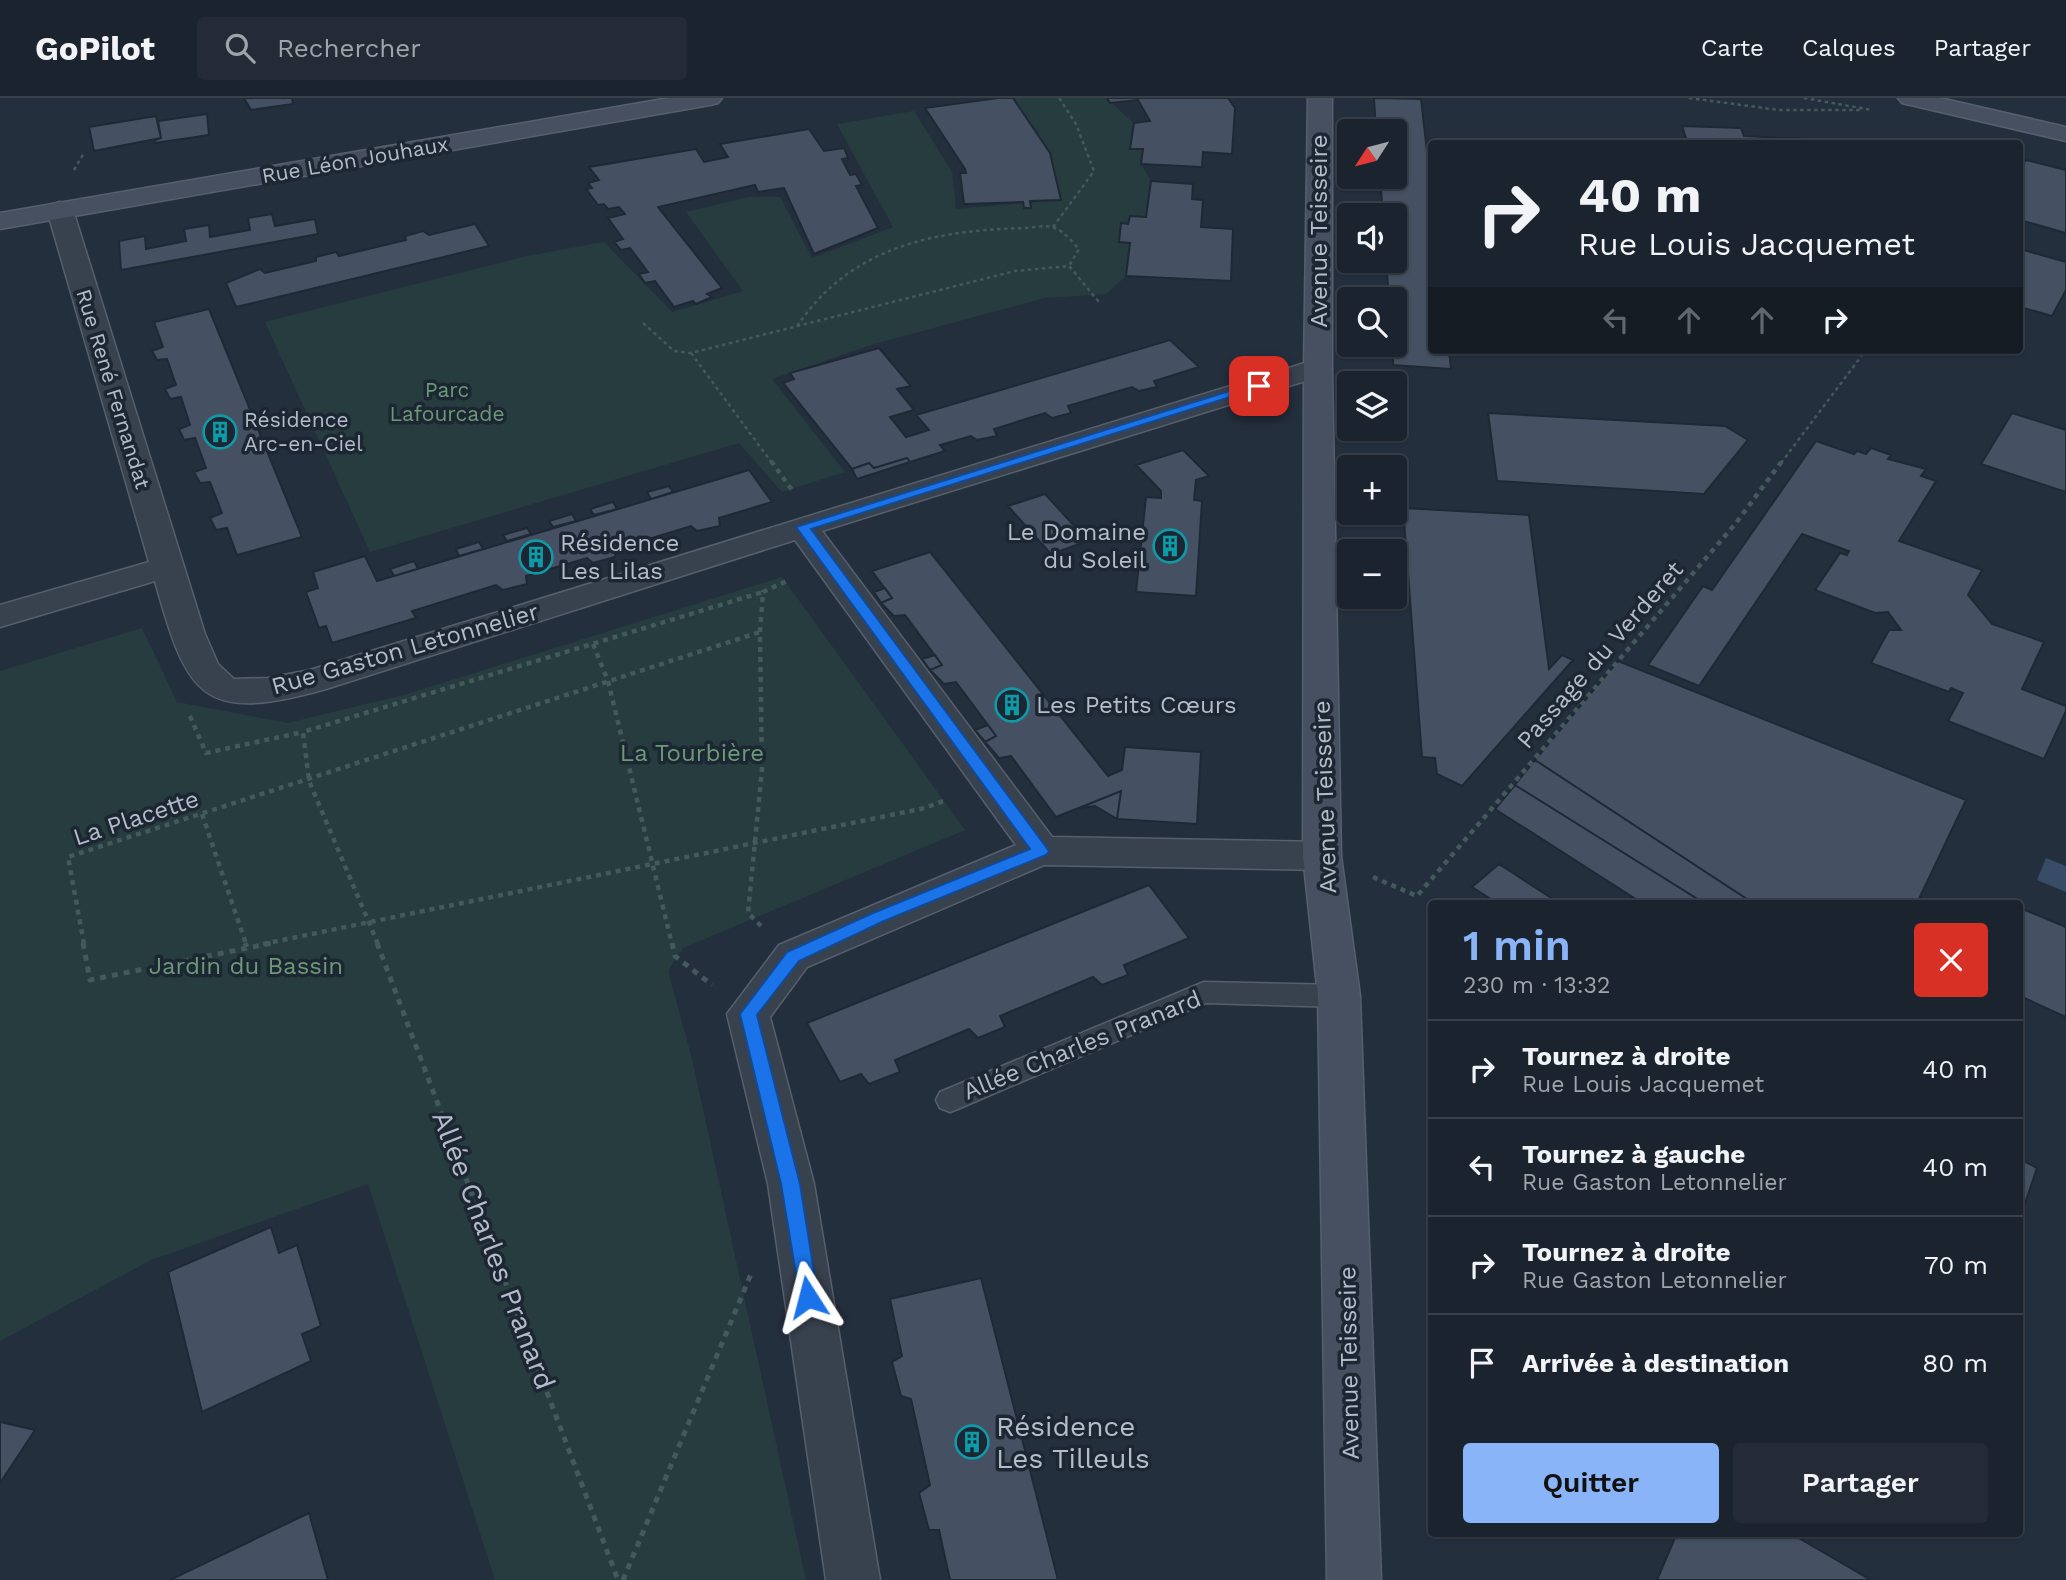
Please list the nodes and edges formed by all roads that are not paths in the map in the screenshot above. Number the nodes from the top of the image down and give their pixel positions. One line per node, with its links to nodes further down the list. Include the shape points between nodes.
1 (710, 98): 5 (street, Rue Léon Jouhaux)
2 (1320, 98): 7 (street, Avenue Teisseire)
3 (1910, 98): 4 (street)
4 (2066, 134)
5 (60, 210): 6 (street, Rue Léon Jouhaux); 9 (street, Rue René Fernandat)
6 (0, 221)
7 (1318, 368): 8 (street, Rue Gaston Letonnelier); 12 (street, Avenue Teisseire)
8 (802, 527): 9 (street, Rue Gaston Letonnelier, via 314,681 260,691 221,688 202,670); 11 (street)
9 (167, 567): 10 (street)
10 (0, 615)
11 (1041, 851): 12 (street); 15 (street, via 793,956 748,1014 791,1184)
12 (1322, 856): 13 (street, Avenue Teisseire)
13 (1339, 996): 14 (lane, Allée Charles Pranard, via 1204,992); 16 (street, Avenue Teisseire)
14 (950, 1100)
15 (853, 1580)
16 (1354, 1580)

